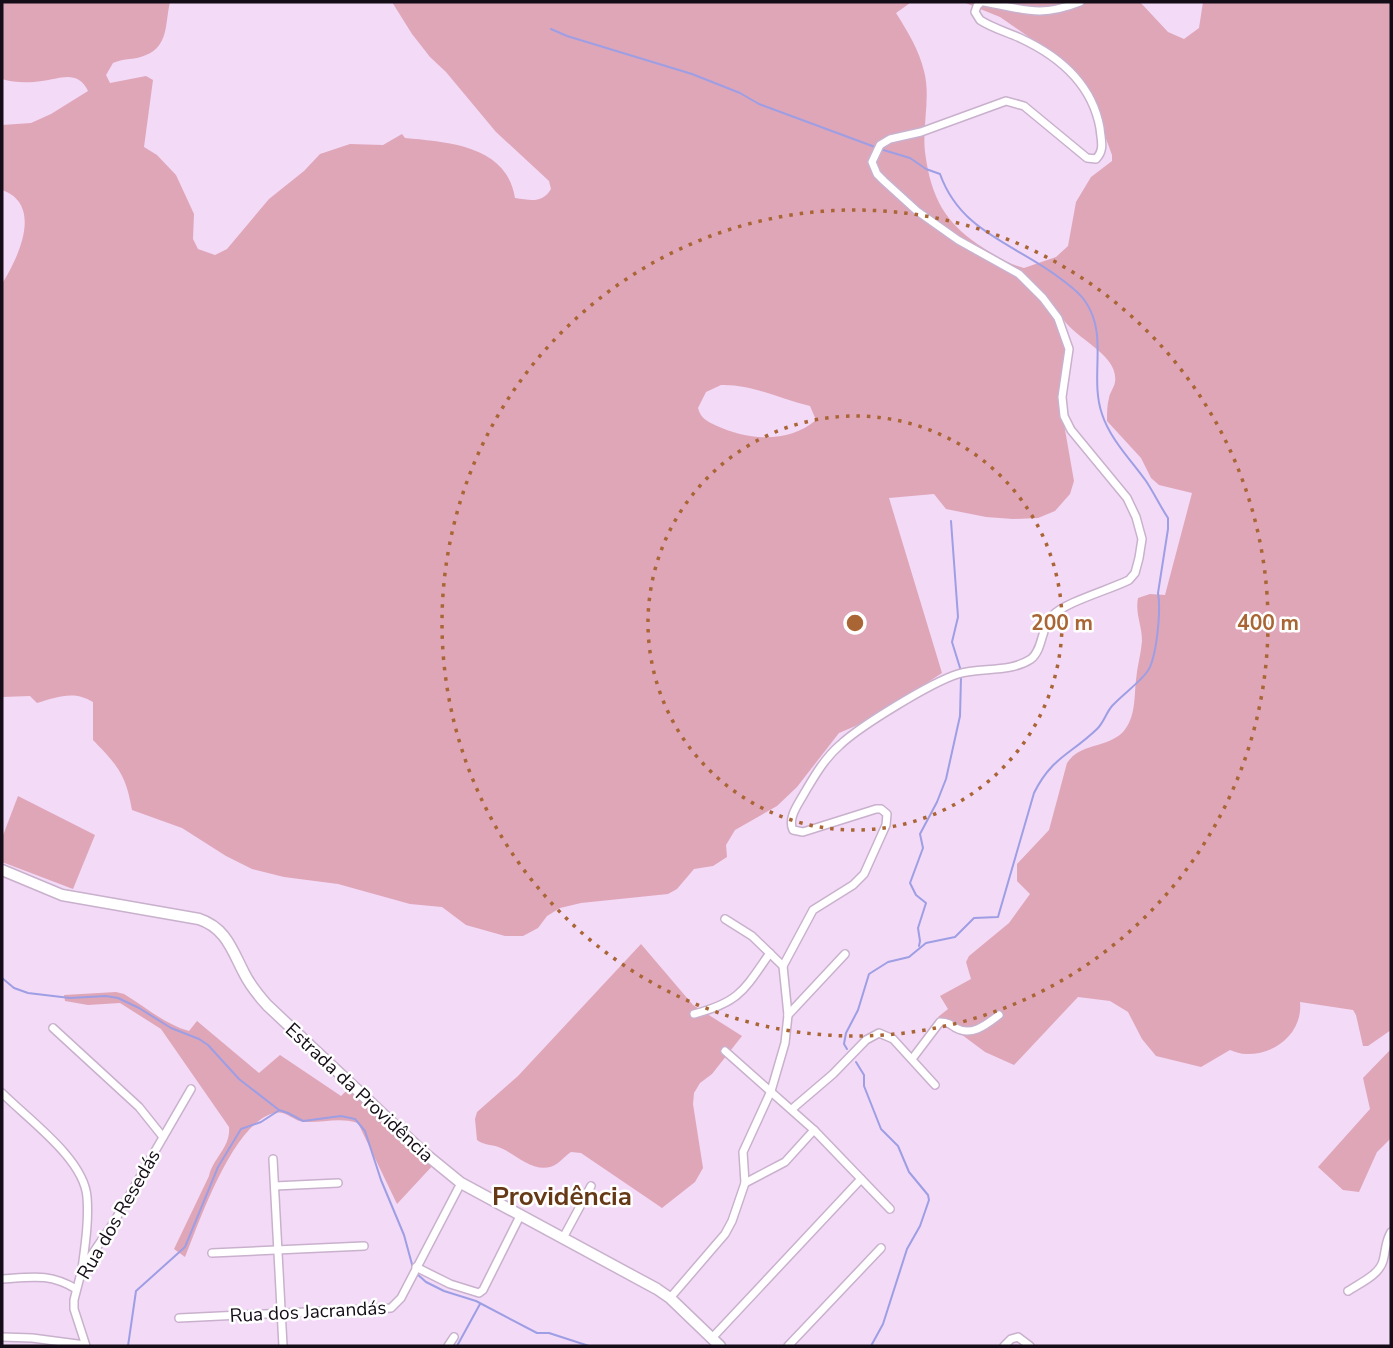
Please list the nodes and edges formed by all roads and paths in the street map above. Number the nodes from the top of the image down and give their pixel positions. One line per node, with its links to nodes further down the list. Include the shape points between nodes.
1 (983, 2): 2 (street, via 1031,12); 7 (street, via 976,6 980,20 1037,46 1084,87 1099,123 1101,154 1087,158 1024,106 1006,101 890,139 875,153 873,168 917,211 1019,274 1058,318 1069,349 1064,416 1127,498 1142,539 1139,558 1129,580 1053,615 1030,659 950,677 850,736 826,759 792,817 793,830 803,832 876,809 885,811 887,819 859,880 810,914)
2 (1080, 2)
3 (2, 870): 24 (street, Estrada da Providência, via 62,895 213,925 227,938 267,1005)
4 (726, 919): 5 (street)
5 (770, 953): 7 (street); 8 (street, via 733,1001)
6 (845, 954): 10 (street)
7 (783, 966): 10 (street)
8 (694, 1014)
9 (999, 1014): 13 (street, via 970,1031 940,1022)
10 (788, 1015): 16 (street)
11 (53, 1028): 20 (street, via 139,1107)
12 (725, 1051): 16 (street)
13 (912, 1059): 14 (street); 18 (street, via 884,1034 871,1036)
14 (934, 1085)
15 (191, 1088): 20 (street, Rua dos Resedás)
16 (771, 1091): 18 (street); 25 (street, via 743,1152)
17 (2, 1093): 36 (street, via 72,1160 82,1178 87,1199)
18 (792, 1109): 19 (street)
19 (814, 1130): 22 (street); 25 (street, via 779,1167)
20 (163, 1136): 36 (street, Rua dos Resedás)
21 (273, 1158): 26 (street)
22 (861, 1179): 28 (street); 46 (street)
23 (338, 1183): 26 (street)
24 (461, 1183): 29 (street, Estrada da Providência); 37 (street)
25 (745, 1183): 41 (street, via 725,1234)
26 (275, 1186): 34 (street)
27 (591, 1186): 31 (street)
28 (890, 1209)
29 (520, 1216): 31 (street, Estrada da Providência); 37 (street, via 481,1292)
30 (1391, 1233): 40 (street, via 1379,1269)
31 (562, 1238): 41 (street, Estrada da Providência)
32 (364, 1246): 34 (street)
33 (881, 1248): 51 (street)
34 (278, 1250): 35 (street); 42 (street)
35 (212, 1253)
36 (82, 1269): 39 (street, Rua dos Resedás)
37 (415, 1270): 42 (street, Rua dos Jacrandás, via 391,1308)
38 (2, 1279): 39 (street, via 50,1277)
39 (76, 1289): 47 (street, Rua dos Resedás, via 74,1309)
40 (1348, 1291)
41 (670, 1298): 46 (street, Estrada da Providência)
42 (281, 1313): 43 (street, Rua dos Jacrandás); 48 (street)
43 (179, 1318)
44 (2, 1337): 47 (street)
45 (454, 1337): 49 (street)
46 (712, 1338): 50 (street, Estrada da Providência)
47 (85, 1346)
48 (283, 1346)
49 (448, 1346)
50 (720, 1346)
51 (788, 1346)
52 (1004, 1346): 53 (street, via 1018,1337)
53 (1030, 1346)

